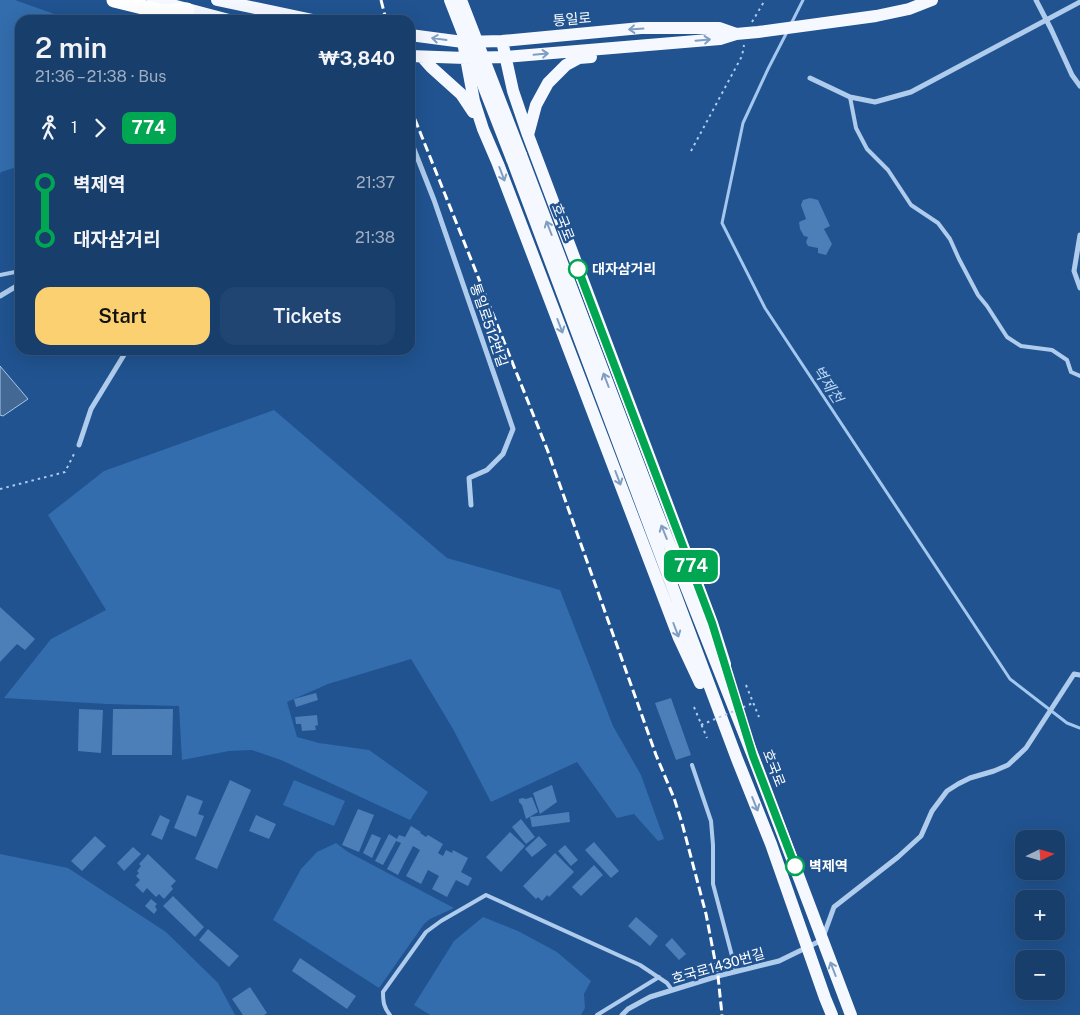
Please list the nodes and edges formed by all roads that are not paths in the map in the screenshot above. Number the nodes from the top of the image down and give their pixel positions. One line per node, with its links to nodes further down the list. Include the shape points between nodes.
1 (114, 0): 9 (highway, via 163,12)
2 (153, 0): 9 (main road)
3 (217, 0): 10 (main road)
4 (450, 0): 27 (main road, 호국로, bridge)
5 (462, 0): 27 (main road, 호국로, bridge)
6 (932, 0): 13 (main road, via 876,16)
7 (1036, 0): 12 (street)
8 (1080, 2): 12 (street)
9 (187, 10): 11 (main road)
10 (259, 14)
11 (208, 15)
12 (1046, 21): 22 (street); 23 (street, via 911,92 876,102)
13 (747, 33): 15 (main road, 통일로, one-way to 15, via 719,28 641,28); 17 (main road, one-way to 13)
14 (415, 36): 16 (main road, 통일로, one-way to 14)
15 (502, 41): 16 (main road, 통일로); 19 (main road)
16 (463, 42): 20 (main road)
17 (662, 44): 19 (main road, one-way to 17); 25 (main road, via 636,53 579,58 566,65 548,83 536,106)
18 (416, 57): 20 (main road); 24 (main road, via 461,94)
19 (505, 57): 20 (main road); 25 (main road)
20 (465, 58): 24 (main road)
21 (810, 78): 23 (street)
22 (1080, 86)
23 (850, 97): 35 (lane, via 856,128 867,149 888,170 911,206 938,223 950,239 978,295 1007,337 1020,346 1052,350 1066,360 1072,372)
24 (483, 130): 25 (main road, via 484,98 495,93 507,93); 40 (main road, one-way to 40, via 679,638)
25 (528, 134): 39 (main road, via 712,623)
26 (415, 152): 37 (street, 통일로512번길, via 512,429 503,454 487,470 469,478)
27 (516, 157): 39 (main road, 호국로, one-way to 27); 40 (main road, 호국로)
28 (1080, 235): 32 (street, via 1074,271)
29 (15, 272): 30 (lane)
30 (0, 275)
31 (15, 287): 33 (street)
32 (1080, 288)
33 (0, 296)
34 (124, 355): 36 (street, via 91,409)
35 (1080, 376)
36 (78, 445)
37 (470, 505)
38 (1077, 675): 42 (street, via 1026,748 1008,764 970,778 947,791 920,836 834,907)
39 (753, 756): 42 (main road, 호국로)
40 (737, 759): 43 (main road, 호국로, one-way to 43)
41 (692, 765): 44 (lane, via 711,821 713,884)
42 (822, 940): 43 (street, 호국로1430번길); 51 (main road, 호국로, one-way to 42)
43 (808, 948): 44 (street, 호국로1430번길, via 779,961); 50 (main road, 호국로)
44 (736, 971): 46 (street, 호국로1430번길)
45 (658, 977): 46 (lane); 47 (lane, via 640,965 486,895 426,932 383,992 383,1002); 48 (lane)
46 (672, 990): 49 (street, 호국로1430번길, via 650,998)
47 (390, 1015)
48 (597, 1015)
49 (622, 1015)
50 (832, 1015)
51 (851, 1015)

